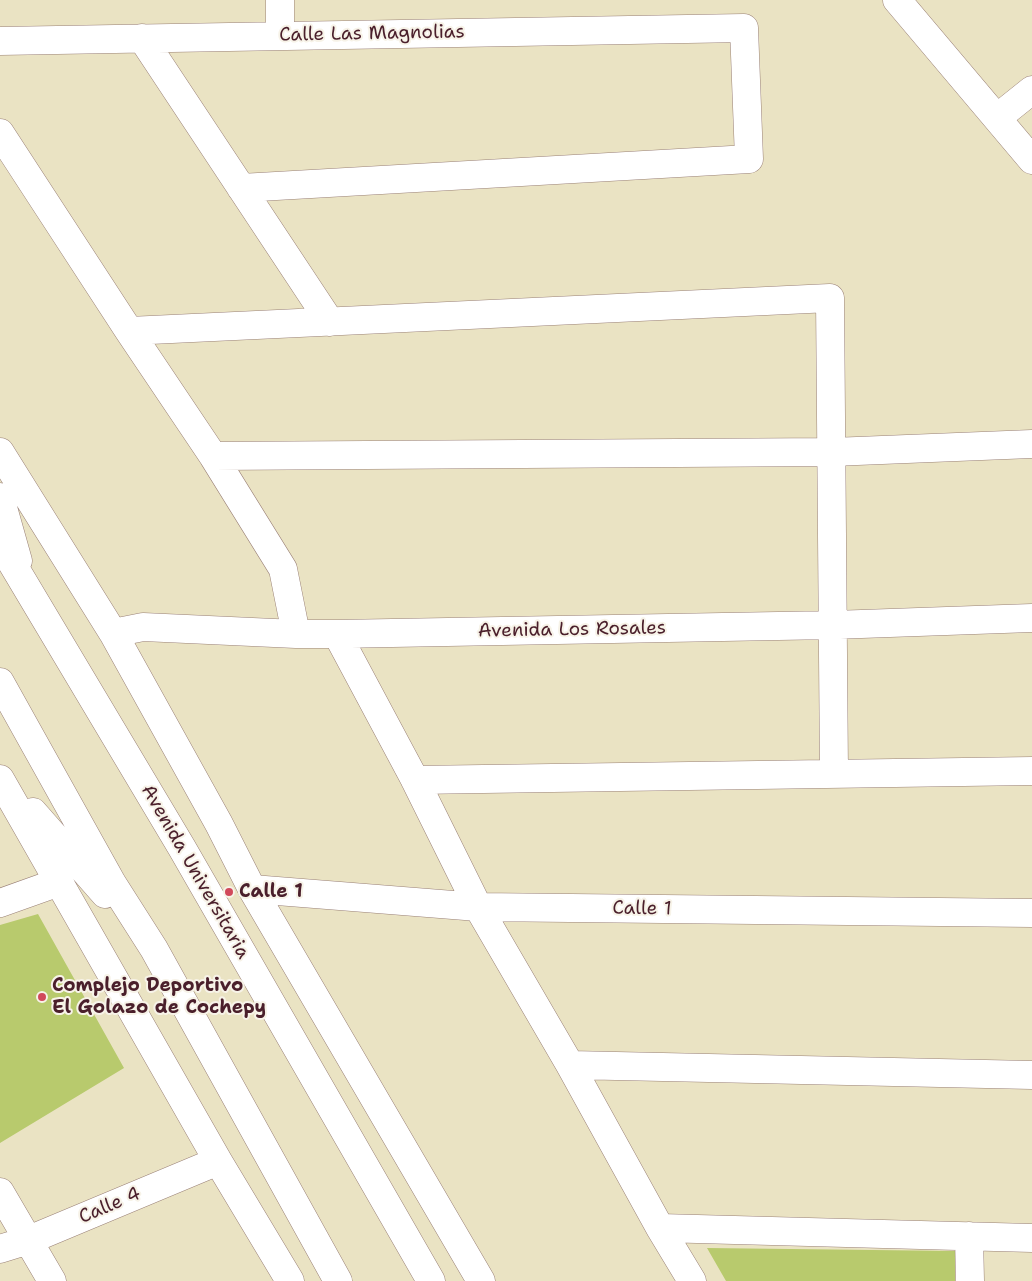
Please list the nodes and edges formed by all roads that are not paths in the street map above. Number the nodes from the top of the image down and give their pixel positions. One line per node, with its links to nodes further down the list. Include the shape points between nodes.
1 (280, 0): 3 (street)
2 (897, 0): 7 (street)
3 (280, 36): 4 (street, Calle Las Magnolias); 10 (street, Calle Las Magnolias, via 744,28 749,159)
4 (142, 38): 5 (street, Calle Las Magnolias); 10 (street)
5 (0, 41)
6 (1032, 90): 7 (street)
7 (997, 118): 9 (street)
8 (0, 133): 12 (street)
9 (1032, 160)
10 (241, 188): 11 (street)
11 (330, 322): 12 (street); 15 (street, via 830,298)
12 (129, 331): 16 (street)
13 (1032, 444): 15 (street)
14 (0, 452): 22 (street)
15 (832, 452): 16 (street); 21 (street)
16 (214, 456): 23 (street, via 283,569)
17 (0, 498): 19 (street)
18 (0, 542): 19 (street, Avenida Universitaria)
19 (25, 584): 49 (street, Avenida Universitaria, via 182,848)
20 (1032, 618): 21 (street, Avenida Los Rosales)
21 (833, 625): 24 (street, Avenida Los Rosales); 27 (street)
22 (113, 633): 23 (street, Avenida Los Rosales, via 143,627); 32 (street)
23 (296, 634): 24 (street, Avenida Los Rosales)
24 (337, 634): 30 (street)
25 (0, 682): 36 (street, via 112,883)
26 (1032, 771): 27 (street)
27 (834, 773): 30 (street)
28 (0, 775): 36 (street)
29 (0, 779): 31 (street)
30 (415, 780): 34 (street)
31 (59, 882): 33 (street); 39 (street)
32 (252, 889): 34 (street, Calle 1); 50 (street)
33 (0, 903)
34 (478, 907): 35 (street, Calle 1); 37 (street)
35 (1032, 913)
36 (154, 949): 48 (street)
37 (570, 1065): 38 (street); 41 (street)
38 (1032, 1075)
39 (218, 1161): 44 (street, Calle 4); 47 (street)
40 (0, 1192): 44 (street)
41 (660, 1228): 42 (street); 51 (street)
42 (969, 1236): 43 (street); 52 (street)
43 (1032, 1238)
44 (28, 1240): 45 (street, Calle 4); 46 (street)
45 (0, 1249)
46 (52, 1281)
47 (290, 1281)
48 (338, 1281)
49 (431, 1281)
50 (481, 1281)
51 (692, 1281)
52 (970, 1281)

